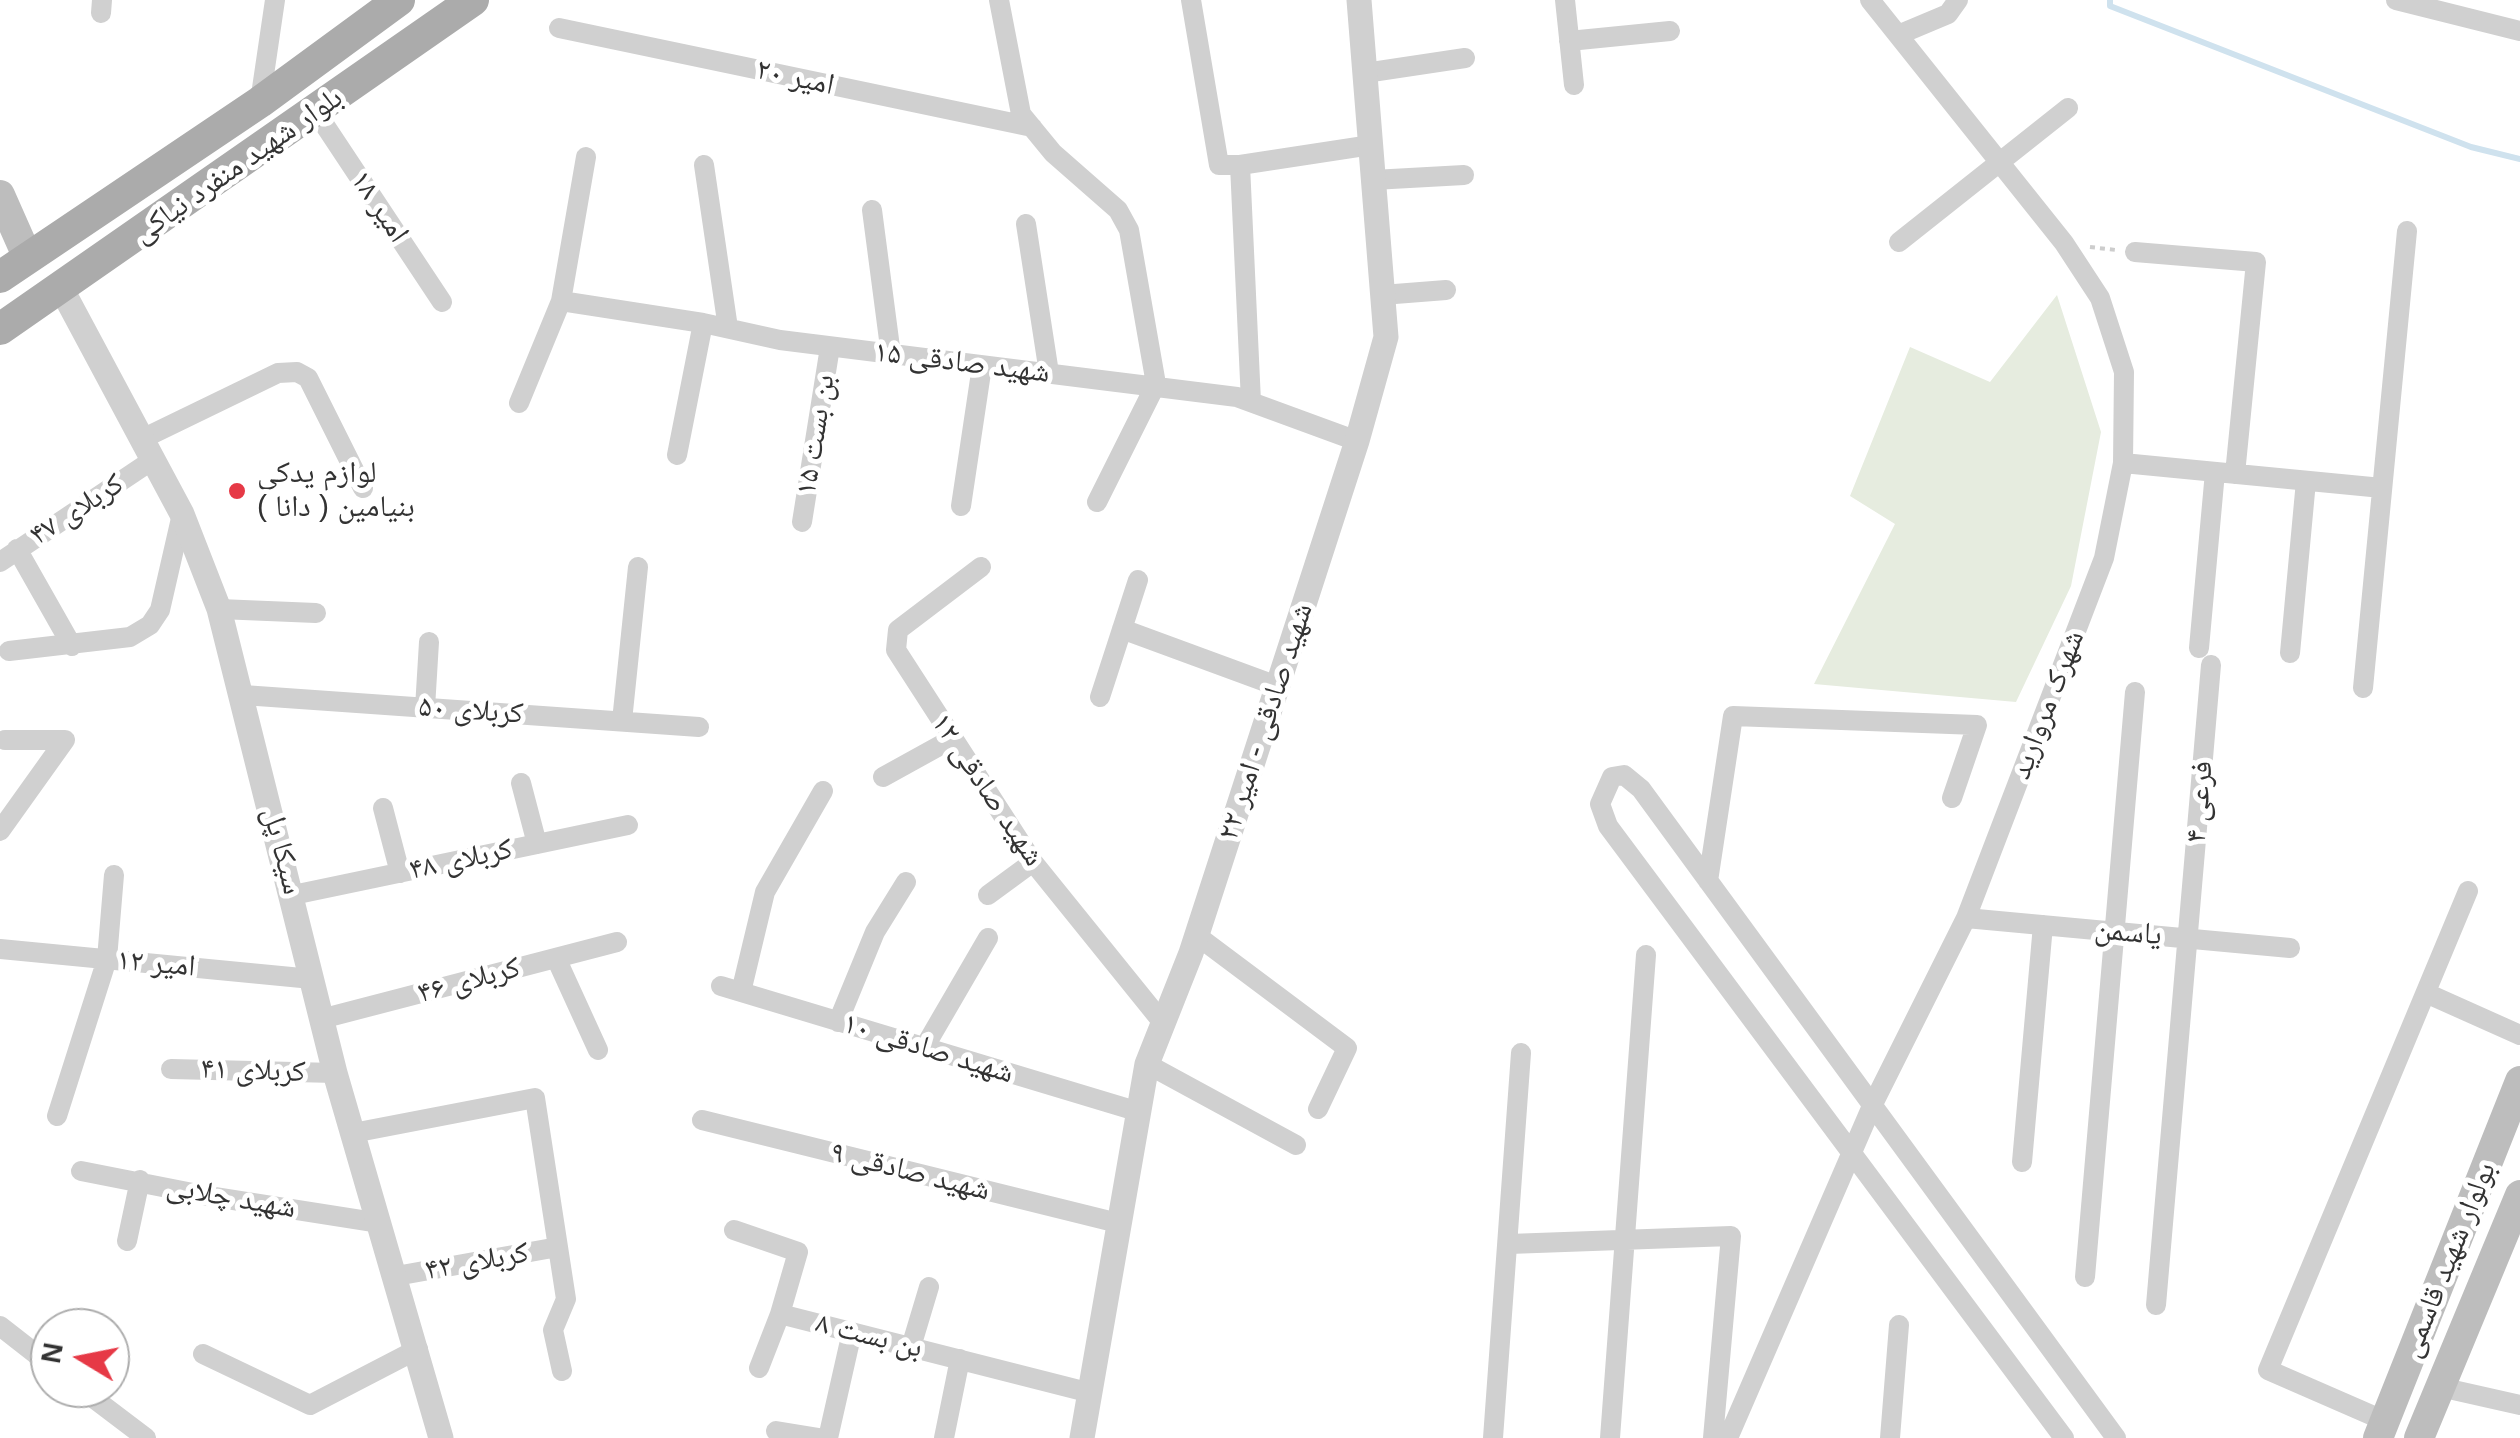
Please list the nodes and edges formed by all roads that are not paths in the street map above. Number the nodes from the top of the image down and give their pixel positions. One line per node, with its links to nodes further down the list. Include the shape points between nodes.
1 (275, 0): 20 (street)
2 (399, 0): 20 (main road, بلوار شهید منفرد نیاکی)
3 (999, 0): 23 (street, via 1021,114)
4 (1191, 0): 26 (street, via 1219,165)
5 (1360, 0): 18 (street, شهید صادقی - امیر ۲۲)
6 (1565, 0): 16 (street)
7 (1870, 0): 15 (street, شهرک مروارید)
8 (1958, 0): 15 (street, via 1948,14)
9 (2396, 0): 11 (street)
10 (464, 2): 22 (main road, بلوار شهید منفرد نیاکی)
11 (2457, 7): 14 (street)
12 (559, 28): 23 (street, امیر ۲۰)
13 (1670, 31): 16 (street)
14 (2520, 31)
15 (1898, 35): 28 (street, شهرک مروارید)
16 (1569, 41): 19 (street)
17 (1464, 58): 18 (street)
18 (1365, 73): 24 (street, شهید صادقی - امیر ۲۲)
19 (1574, 85)
20 (260, 102): 37 (main road, بلوار شهید منفرد نیاکی)
21 (2068, 108): 28 (street)
22 (316, 112): 39 (main road, بلوار شهید منفرد نیاکی); 43 (street, امیر ۱۸)
23 (1032, 127): 51 (street, via 1118,210 1129,230)
24 (1371, 145): 26 (street); 30 (street, شهید صادقی - امیر ۲۲)
25 (586, 157): 42 (street)
26 (1240, 164): 52 (street)
27 (704, 165): 45 (street)
28 (1998, 165): 35 (street); 57 (street, شهرک مروارید, via 2100,298 2124,372)
29 (1464, 176): 30 (street)
30 (1373, 180): 41 (street, شهید صادقی - امیر ۲۲)
31 (0, 195): 37 (main road)
32 (872, 210): 48 (street)
33 (1026, 224): 50 (street)
34 (2407, 231): 61 (street)
35 (1899, 242)
36 (2135, 252): 58 (street, فرعی ۴, via 2256,262)
37 (27, 256): 38 (main road, بلوار شهید منفرد نیاکی)
38 (0, 277)
39 (61, 288): 46 (main road, بلوار شهید منفرد نیاکی); 55 (street, سیکا پل)
40 (1446, 290): 41 (street)
41 (1382, 296): 54 (street, شهید صادقی - امیر ۲۲, via 1386,337)
42 (561, 300): 44 (street, شهید صادقی ۱۵); 53 (street)
43 (442, 302)
44 (704, 322): 45 (street, شهید صادقی ۱۵); 56 (street)
45 (728, 328): 47 (street, شهید صادقی ۱۵)
46 (0, 330)
47 (830, 347): 48 (street, شهید صادقی ۱۵); 65 (street, بن بست ۱۵)
48 (891, 355): 49 (street, شهید صادقی ۱۵)
49 (982, 366): 50 (street, شهید صادقی ۱۵); 63 (street)
50 (1049, 373): 51 (street, شهید صادقی ۱۵)
51 (1156, 384): 52 (street, شهید صادقی ۱۵); 62 (street)
52 (1252, 402): 54 (street, شهید صادقی ۱۵)
53 (519, 403)
54 (1358, 441): 77 (street, شهید صادقی - امیر ۲۲)
55 (149, 449): 60 (street, کربلای ۴۷, via 278,373 298,372 308,378); 64 (street, سیکا پل); 66 (street, کربلای ۴۷)
56 (678, 455)
57 (2122, 463): 58 (street); 103 (street, شهرک مروارید, via 2104,558)
58 (2225, 473): 59 (street); 108 (street, فرعی ۴, via 2205,656)
59 (2306, 481): 61 (street); 76 (street)
60 (364, 488)
61 (2382, 488): 78 (street)
62 (1097, 502)
63 (961, 506)
64 (182, 514): 70 (street, سیکا پل); 74 (street, via 160,610 150,625 130,637)
65 (802, 522)
66 (8, 555): 74 (street)
67 (638, 567): 83 (street)
68 (981, 567): 86 (street, شهید صادقی ۱۲, via 898,630 896,640)
69 (1138, 580): 72 (street)
70 (219, 609): 71 (street); 80 (street, سیکا پل)
71 (316, 613)
72 (1122, 630): 77 (street); 81 (street)
73 (429, 642): 82 (street)
74 (72, 646): 75 (street)
75 (9, 651)
76 (2290, 652)
77 (1277, 686): 106 (street, شهید صادقی - امیر ۲۲)
78 (2363, 688)
79 (2135, 692): 105 (street)
80 (242, 695): 82 (street, کربلای ۵۰); 101 (street, سیکا پل)
81 (1100, 698)
82 (425, 708): 83 (street, کربلای ۵۰)
83 (622, 722): 84 (street, کربلای ۵۰)
84 (698, 726)
85 (5, 740): 93 (street, via 64,740)
86 (950, 740): 87 (street); 95 (street, شهید صادقی ۱۲)
87 (883, 777)
88 (521, 783): 94 (street)
89 (823, 791): 118 (street, شهید صادقی ۱۰, via 766,892 731,989)
90 (1952, 798): 99 (street, via 1977,726 1733,716)
91 (383, 808): 96 (street)
92 (628, 826): 94 (street, کربلای ۴۸)
93 (0, 830)
94 (536, 844): 96 (street, کربلای ۴۸)
95 (1033, 862): 102 (street); 119 (street, شهید صادقی ۱۲)
96 (400, 873): 101 (street, کربلای ۴۸)
97 (114, 875): 114 (street)
98 (906, 882): 118 (street, via 875,932)
99 (1708, 882): 128 (street); 135 (street, via 1641,789 1624,775 1612,778 1600,804 1608,826)
100 (2468, 891): 116 (street)
101 (293, 895): 115 (street, سیکا پل)
102 (988, 895)
103 (1966, 918): 104 (street, یاسمن); 128 (street, شهرک مروارید)
104 (2043, 925): 105 (street, یاسمن); 136 (street)
105 (2114, 932): 108 (street, یاسمن); 148 (street)
106 (1196, 935): 119 (street, شهید صادقی - امیر ۲۲); 129 (street, via 1346,1048)
107 (988, 938): 121 (street)
108 (2188, 939): 110 (street, یاسمن); 150 (street, فرعی ۴)
109 (616, 942): 113 (street, کربلای ۴۶)
110 (2290, 948)
111 (0, 949): 114 (street, امير ۱۲)
112 (1646, 955): 143 (street)
113 (556, 958): 117 (street, کربلای ۴۶); 122 (street)
114 (107, 959): 115 (street, امير ۱۲); 131 (street)
115 (312, 979): 117 (street, سیکا پل)
116 (2426, 993): 120 (street); 166 (street, via 2268,1370)
117 (322, 1019): 126 (street, سیکا پل)
118 (838, 1022): 121 (street, شهید صادقی ۱۰)
119 (1163, 1023): 124 (street, شهید صادقی - امیر ۲۲)
120 (2520, 1035)
121 (924, 1048): 130 (street, شهید صادقی ۱۰)
122 (598, 1050)
123 (1521, 1053): 145 (street)
124 (1147, 1064): 130 (street, شهید صادقی - امیر ۲۲); 134 (street)
125 (171, 1069): 126 (street, کربلای ۴۱)
126 (334, 1073): 133 (street, سیکا پل)
127 (2520, 1082): 166 (main road, بولوار شهید قاسمی)
128 (1872, 1106): 135 (street, شهرک مروارید); 180 (street)
129 (1318, 1109)
130 (1136, 1112): 141 (street, شهید صادقی - امیر ۲۲)
131 (58, 1116)
132 (702, 1120): 141 (street, شهید صادقی ۹)
133 (353, 1133): 140 (street, سیکا پل); 146 (street, via 535,1098)
134 (1296, 1145)
135 (1852, 1152): 168 (street, شهرک مروارید); 179 (street)
136 (2022, 1162)
137 (81, 1170): 138 (street, شهید چلابی)
138 (140, 1180): 140 (street, شهید چلابی); 144 (street)
139 (2520, 1195): 162 (main road, بولوار شهید قاسمی)
140 (380, 1223): 147 (street, سیکا پل)
141 (1118, 1223): 163 (street, شهید صادقی - امیر ۲۲)
142 (734, 1230): 151 (street, بن بست ۸, via 798,1252)
143 (1626, 1240): 145 (street); 168 (street, via 1731,1236); 176 (street)
144 (127, 1241)
145 (1509, 1244): 175 (street)
146 (558, 1247): 147 (street, کربلای ۴۲); 161 (street, via 566,1299 553,1330)
147 (396, 1276): 157 (street, سیکا پل)
148 (2085, 1278)
149 (929, 1286): 155 (street)
150 (2156, 1305)
151 (780, 1314): 154 (street, بن بست ۸); 160 (street)
152 (1899, 1325): 178 (street)
153 (0, 1326): 156 (street)
154 (852, 1332): 155 (street, بن بست ۸); 172 (street)
155 (911, 1347): 159 (street, بن بست ۸)
156 (30, 1349)
157 (418, 1349): 158 (street, via 310,1405); 170 (street, سیکا پل)
158 (203, 1354)
159 (960, 1358): 163 (street, بن بست ۸); 173 (street)
160 (759, 1368)
161 (562, 1371)
162 (2440, 1388): 164 (street); 181 (main road, بولوار شهید قاسمی)
163 (1087, 1392): 174 (street, شهید صادقی - امیر ۲۲)
164 (2520, 1405)
165 (106, 1408): 169 (street)
166 (2382, 1430)
167 (776, 1432): 171 (street)
168 (1724, 1437): 177 (street)
169 (146, 1438)
170 (441, 1438)
171 (819, 1438)
172 (828, 1438)
173 (944, 1438)
174 (1082, 1438)
175 (1493, 1438)
176 (1610, 1438)
177 (1751, 1438)
178 (1890, 1438)
179 (2064, 1438)
180 (2116, 1438)
181 (2419, 1438)

